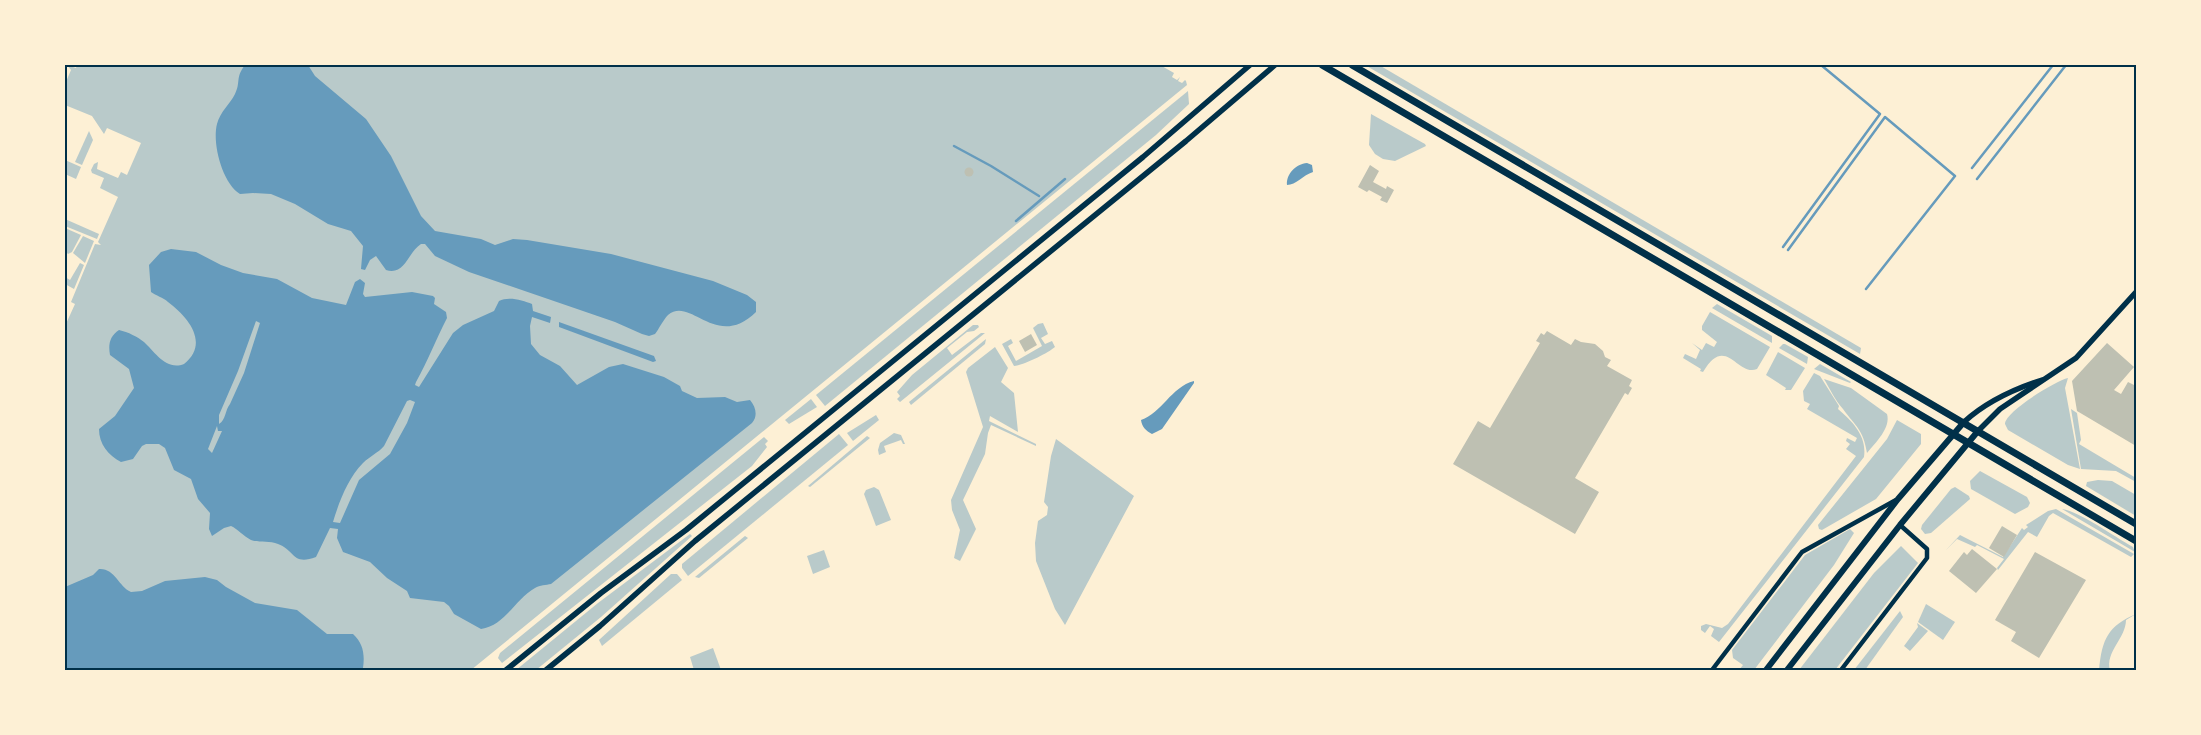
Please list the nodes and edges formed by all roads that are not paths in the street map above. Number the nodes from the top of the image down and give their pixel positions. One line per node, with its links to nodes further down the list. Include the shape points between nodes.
1 (1250, 65): 15 (street, via 694,524)
2 (1276, 65): 16 (street, via 695,541)
3 (1322, 65): 9 (main road)
4 (1352, 65): 7 (main road)
5 (2136, 292): 6 (street, via 2081,354)
6 (2046, 379): 7 (street, via 1992,402); 8 (street, via 2000,409)
7 (1964, 422): 8 (main road); 9 (main road)
8 (1978, 431): 10 (main road); 12 (main road)
9 (1953, 434): 10 (main road); 11 (main road)
10 (1969, 443): 13 (main road); 14 (main road)
11 (1898, 499): 17 (street, via 1802,552); 18 (main road)
12 (2136, 524)
13 (1900, 525): 19 (main road); 20 (street, via 1927,549 1927,558)
14 (2136, 541)
15 (506, 670)
16 (546, 670)
17 (1712, 670)
18 (1766, 670)
19 (1787, 670)
20 (1841, 670)

